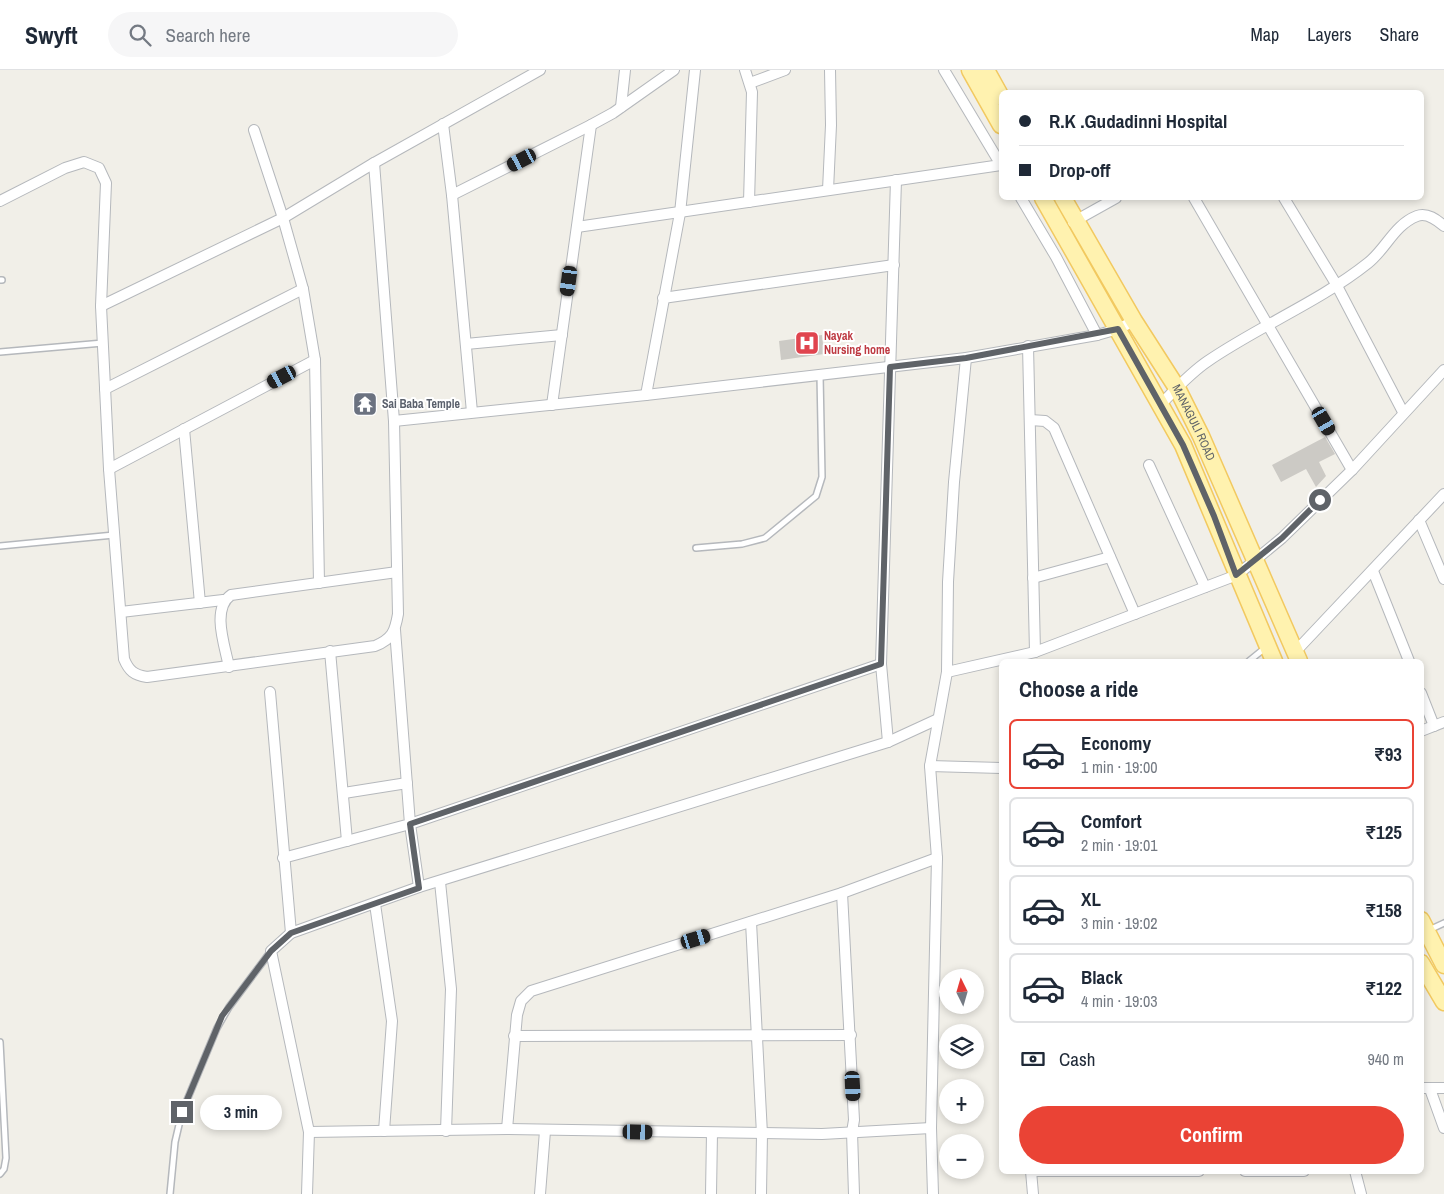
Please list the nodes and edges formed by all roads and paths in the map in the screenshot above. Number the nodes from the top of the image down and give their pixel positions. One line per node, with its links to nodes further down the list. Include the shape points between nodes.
1 (540, 70): 15 (street)
2 (624, 70): 13 (street)
3 (674, 70): 13 (street)
4 (696, 70): 32 (street)
5 (745, 70): 11 (street)
6 (785, 70): 11 (street)
7 (830, 70): 22 (street)
8 (944, 70): 18 (street)
9 (970, 70): 12 (main road)
10 (986, 70): 12 (main road)
11 (750, 83): 31 (street)
12 (993, 92): 14 (main road)
13 (621, 108): 16 (street)
14 (999, 117)
15 (443, 124): 19 (street); 23 (street)
16 (591, 125): 23 (street); 36 (street)
17 (254, 130): 33 (street)
18 (999, 161)
19 (374, 162): 33 (street); 65 (street)
20 (999, 164): 21 (street)
21 (896, 180): 22 (street); 38 (street)
22 (828, 190): 31 (street)
23 (452, 195): 49 (street)
24 (1022, 200): 47 (street)
25 (1044, 200): 37 (main road, MANAGULI ROAD)
26 (1064, 200): 34 (main road, MANAGULI ROAD)
27 (1113, 200): 34 (street)
28 (1195, 200): 44 (street)
29 (1285, 200): 39 (street)
30 (0, 201): 42 (street, via 64,168 84,162 100,168 106,183)
31 (749, 202): 32 (street)
32 (680, 213): 36 (street); 41 (street)
33 (284, 218): 40 (street); 42 (street)
34 (1076, 221): 37 (street); 43 (main road, MANAGULI ROAD)
35 (1444, 226): 39 (street, via 1434,218 1420,214 1408,220 1370,262)
36 (576, 227): 46 (street)
37 (1060, 228): 45 (main road, MANAGULI ROAD)
38 (894, 265): 41 (street); 54 (street)
39 (1336, 284): 44 (street); 63 (street)
40 (303, 289): 53 (street); 58 (street)
41 (663, 298): 59 (street)
42 (101, 306): 48 (street)
43 (1134, 321): 45 (street); 57 (main road, MANAGULI ROAD)
44 (1270, 324): 57 (street, via 1208,361); 69 (street)
45 (1118, 329): 47 (street); 61 (main road, MANAGULI ROAD)
46 (562, 335): 49 (street); 60 (street)
47 (1096, 335): 50 (street)
48 (103, 343): 51 (lane); 58 (street)
49 (466, 344): 62 (street)
50 (1028, 346): 52 (street); 64 (street)
51 (0, 352)
52 (966, 358): 54 (street); 100 (street, via 954,482)
53 (314, 360): 66 (street); 82 (street)
54 (890, 367): 56 (street); 98 (street)
55 (1444, 370): 63 (street)
56 (820, 375): 59 (street); 74 (lane, via 822,477 816,496 765,538 742,544)
57 (1176, 388): 61 (street); 76 (main road, MANAGULI ROAD)
58 (105, 389): 68 (street)
59 (646, 395): 60 (street)
60 (552, 405): 62 (street)
61 (1160, 405): 79 (main road, MANAGULI ROAD, via 1183,445)
62 (472, 412): 65 (street)
63 (1403, 412): 69 (street)
64 (1030, 420): 75 (street, via 1045,422 1054,428); 80 (street)
65 (394, 421): 78 (street)
66 (184, 429): 68 (street); 85 (street)
67 (1149, 465): 83 (street)
68 (109, 469): 72 (street)
69 (1352, 470): 76 (street)
70 (1444, 494): 71 (street)
71 (1419, 520): 77 (street); 81 (street)
72 (114, 535): 73 (lane); 86 (street)
73 (0, 546)
74 (696, 548)
75 (1110, 556): 80 (street); 87 (street)
76 (1256, 560): 79 (street); 92 (main road, MANAGULI ROAD)
77 (1373, 571): 92 (street); 96 (street)
78 (397, 572): 82 (street); 88 (street)
79 (1236, 575): 83 (street); 89 (main road, MANAGULI ROAD)
80 (1033, 578): 91 (street)
81 (1444, 579)
82 (319, 583): 84 (street, via 231,595)
83 (1205, 587): 87 (street)
84 (223, 600): 85 (street); 99 (street, via 220,610)
85 (200, 603): 86 (street)
86 (121, 612): 99 (street, via 124,660 128,670 137,675 147,677)
87 (1135, 614): 91 (street)
88 (395, 630): 90 (street, via 389,641 375,646); 109 (street)
89 (1267, 646): 94 (lane); 95 (main road, MANAGULI ROAD)
90 (330, 651): 99 (street); 110 (street)
91 (1035, 652): 93 (street)
92 (1297, 657)
93 (1004, 659)
94 (1251, 659)
95 (1273, 659)
96 (1408, 659)
97 (999, 660): 100 (street)
98 (881, 664): 106 (street); 111 (street)
99 (229, 667)
100 (947, 672): 103 (street)
101 (270, 692): 113 (street)
102 (1424, 698): 104 (street)
103 (938, 719): 106 (street); 107 (street)
104 (1439, 724): 105 (street)
105 (1424, 730)
106 (888, 742): 115 (street)
107 (930, 766): 108 (street); 114 (street)
108 (999, 768)
109 (407, 783): 110 (street); 111 (street)
110 (344, 793): 112 (street)
111 (410, 824): 112 (street); 116 (street)
112 (347, 841): 113 (street)
113 (283, 858): 122 (street)
114 (937, 858): 117 (street); 133 (street)
115 (440, 882): 116 (street); 136 (street, via 451,989)
116 (419, 888): 118 (street)
117 (842, 893): 119 (street); 127 (street)
118 (375, 904): 122 (street); 139 (street, via 392,1021)
119 (751, 922): 128 (street, via 531,991 521,1001); 129 (street)
120 (1444, 923): 121 (lane)
121 (1424, 926): 124 (main road)
122 (291, 933): 123 (street)
123 (271, 951): 138 (street); 146 (lane, via 217,1028 182,1112 175,1142)
124 (1444, 965)
125 (1424, 968): 126 (main road)
126 (1444, 1002)
127 (851, 1035): 129 (street); 140 (street)
128 (514, 1036): 129 (street); 135 (street)
129 (758, 1037): 142 (street)
130 (0, 1042): 143 (lane, via 6,1158)
131 (1444, 1088): 132 (street)
132 (1426, 1089): 134 (street)
133 (931, 1128): 140 (street); 152 (street)
134 (1444, 1128)
135 (507, 1129): 136 (street); 137 (street)
136 (446, 1131): 139 (street)
137 (545, 1131): 141 (street); 148 (street)
138 (309, 1132): 139 (street); 147 (street)
139 (384, 1132)
140 (852, 1132): 142 (street); 151 (street)
141 (712, 1133): 142 (street); 149 (street)
142 (762, 1134): 150 (street)
143 (0, 1174)
144 (1032, 1174): 153 (street)
145 (1356, 1174): 154 (street)
146 (170, 1194)
147 (307, 1194)
148 (540, 1194)
149 (710, 1194)
150 (761, 1194)
151 (854, 1194)
152 (934, 1194)
153 (1033, 1194)
154 (1362, 1194)

